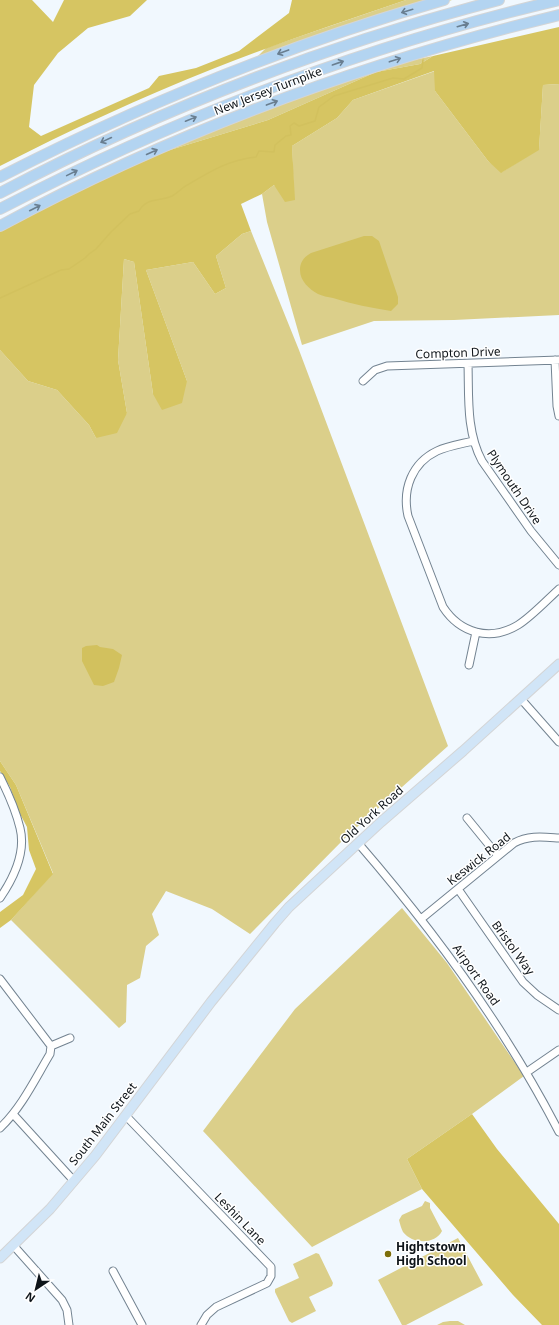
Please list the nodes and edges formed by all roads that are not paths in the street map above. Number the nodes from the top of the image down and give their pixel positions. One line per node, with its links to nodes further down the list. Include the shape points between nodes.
1 (444, 0): 5 (highway, one-way to 5, via 318,40 220,76 98,128)
2 (498, 0): 6 (highway, New Jersey Turnpike, one-way to 6, via 369,38 238,85 115,136)
3 (558, 0): 7 (highway, New Jersey Turnpike, one-way to 3, via 149,137 275,86 414,39)
4 (559, 15): 8 (highway, New Jersey Turnpike, one-way to 4, via 138,158 268,104 400,59)
5 (0, 177)
6 (0, 193)
7 (0, 209)
8 (0, 226)
9 (557, 360): 10 (street, Compton Drive); 12 (street)
10 (468, 364): 11 (street, Compton Drive, via 381,367 372,371); 13 (street, Plymouth Drive, via 470,427)
11 (363, 381)
12 (559, 416)
13 (473, 441): 14 (street, Plymouth Drive, via 482,461 530,531); 16 (street, via 442,449 424,459 410,479 406,507 443,607 455,622)
14 (559, 565)
15 (559, 589): 16 (street, via 511,629 494,634)
16 (476, 632): 18 (street)
17 (559, 664): 19 (main road, Old York Road)
18 (469, 665)
19 (521, 699): 20 (street); 24 (main road, Old York Road)
20 (559, 742)
21 (0, 777): 27 (street, via 21,830 15,872)
22 (467, 818): 25 (street)
23 (559, 838): 25 (street, Keswick Road, via 526,838 514,843)
24 (358, 843): 28 (street, Airport Road); 30 (main road, Old York Road, via 289,907)
25 (498, 856): 26 (street, Keswick Road)
26 (458, 889): 28 (street, Keswick Road); 31 (street, Bristol Way, via 523,982)
27 (0, 898)
28 (421, 919): 35 (street, Airport Road, via 475,990)
29 (0, 979): 33 (street)
30 (215, 996): 37 (main road, South Main Street)
31 (559, 1010)
32 (70, 1038): 33 (street)
33 (51, 1046): 36 (street, via 50,1054)
34 (559, 1050): 35 (street)
35 (527, 1072): 39 (street, Airport Road)
36 (13, 1114): 38 (street); 40 (street)
37 (126, 1116): 40 (main road, South Main Street); 46 (street, Leshin Lane, via 270,1267 271,1276 267,1283 216,1307 207,1315)
38 (0, 1128)
39 (559, 1132)
40 (74, 1181): 41 (main road, South Main Street)
41 (13, 1245): 42 (main road, South Main Street); 44 (street, via 62,1300)
42 (0, 1258)
43 (113, 1270): 45 (street)
44 (69, 1325)
45 (142, 1325)
46 (202, 1325)

